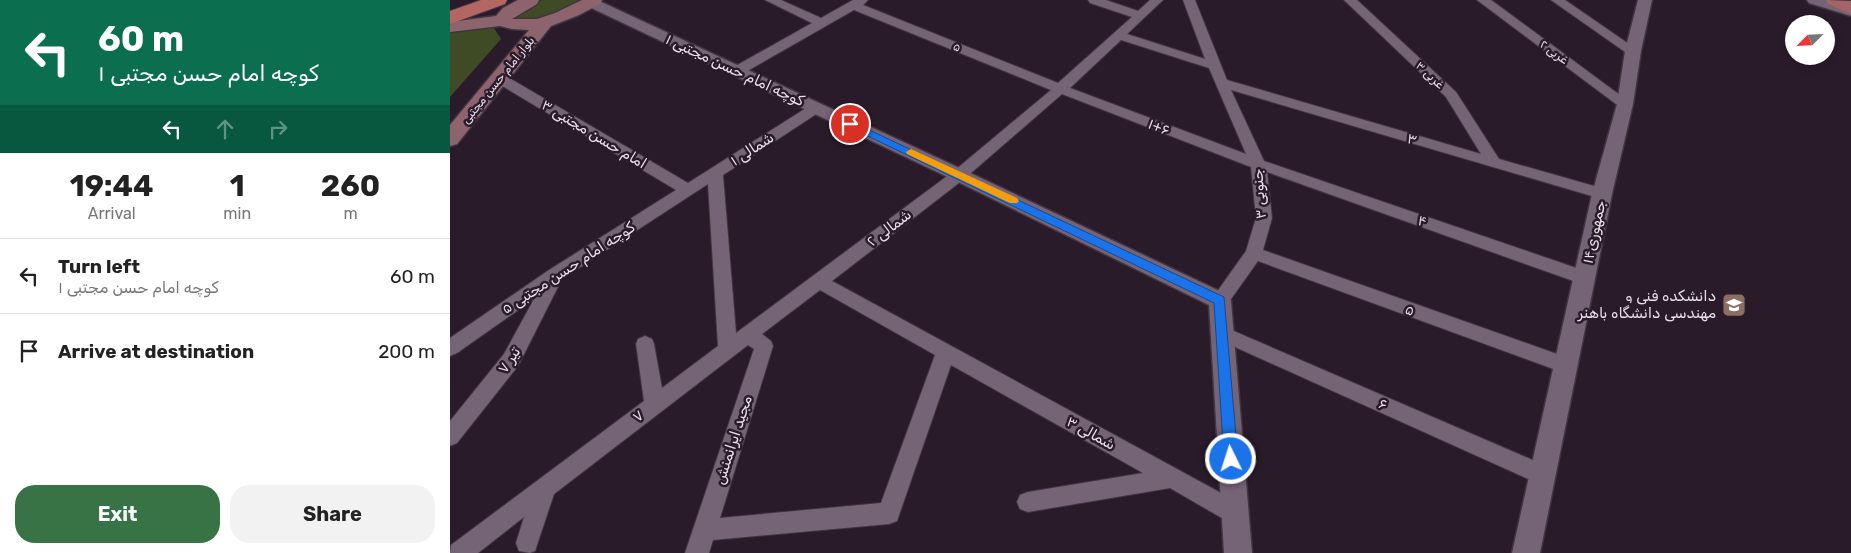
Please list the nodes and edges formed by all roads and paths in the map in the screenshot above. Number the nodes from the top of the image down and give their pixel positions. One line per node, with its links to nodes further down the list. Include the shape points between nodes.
1 (462, 0): 16 (highway)
2 (498, 0): 19 (highway)
3 (530, 0): 23 (main road, via 509,12)
4 (771, 0): 21 (street)
5 (1094, 0): 18 (street)
6 (1157, 0): 18 (street, ۲ شمالی)
7 (1189, 0): 27 (street, ۳ جنوبی)
8 (1350, 0): 37 (street, ۳ غربی, via 1451,95)
9 (1483, 0): 32 (street, ۲ غربی)
10 (1557, 0): 26 (street)
11 (1645, 0): 26 (street, جمهوری۱۴)
12 (1814, 0): 17 (street)
13 (1835, 0): 17 (main road)
14 (592, 1): 20 (main road); 28 (street, کوچه امام حسن مجتبی ۱)
15 (858, 2): 21 (street); 31 (street, ۵)
16 (450, 4)
17 (1851, 10)
18 (1139, 15): 24 (street, ۲ شمالی)
19 (450, 18)
20 (546, 21): 23 (main road); 25 (main road, بلوار امام حسن مجتبی)
21 (822, 23): 28 (street)
22 (450, 27): 23 (main road)
23 (508, 29): 25 (main road, via 517,33 528,29 533,31); 34 (main road, بلوار امام حسن مجتبی)
24 (1118, 35): 27 (street); 31 (street, ۲ شمالی)
25 (531, 40): 29 (main road, بلوار امام حسن مجتبی)
26 (1633, 51): 32 (street, جمهوری۱۴)
27 (1215, 66): 30 (street, ۳ جنوبی)
28 (737, 71): 33 (street, کوچه امام حسن مجتبی ۱)
29 (499, 78): 35 (main road, بلوار امام حسن مجتبی); 40 (street, امام حسن مجتبی ۳)
30 (1222, 83): 36 (street, ۳ جنوبی); 37 (street, ۳)
31 (1060, 89): 36 (street, ۱+۶); 39 (street, ۲ شمالی)
32 (1625, 104): 41 (street, جمهوری۱۴)
33 (816, 108): 38 (street, ۱ شمالی); 39 (street, کوچه امام حسن مجتبی ۱)
34 (450, 112)
35 (450, 139)
36 (1258, 164): 42 (street, ۳ جنوبی, via 1264,218); 44 (street, ۴)
37 (1495, 164): 41 (street, ۳)
38 (715, 173): 40 (street, ۱ شمالی); 51 (street)
39 (959, 174): 45 (street, ۲ شمالی); 46 (street, کوچه امام حسن مجتبی ۱)
40 (688, 190): 43 (street, کوچه امام حسن مجتبی ۵)
41 (1602, 194): 44 (street, جمهوری۱۴)
42 (1254, 253): 46 (street, ۳ جنوبی); 53 (street, ۵)
43 (555, 275): 50 (street, کوچه امام حسن مجتبی ۵); 55 (street, ۷ تیر, via 511,360)
44 (1585, 278): 53 (street, جمهوری۱۴)
45 (818, 281): 48 (street, ۷); 52 (street, ۳ شمالی)
46 (1220, 300): 47 (street)
47 (1222, 333): 56 (street, ۶); 60 (street)
48 (747, 334): 51 (street, ۷); 61 (street, مجید ایرانمنش, via 764,346)
49 (645, 344): 54 (street)
50 (450, 348)
51 (728, 348): 54 (street, ۷)
52 (946, 352): 57 (street, ۳ شمالی); 61 (street, via 889,513)
53 (1567, 366): 56 (street, جمهوری۱۴)
54 (655, 404): 58 (street, ۷)
55 (450, 438)
56 (1543, 475): 66 (street, جمهوری۱۴)
57 (1171, 478): 59 (street); 60 (street, ۳ شمالی)
58 (546, 486): 62 (street); 63 (street, ۷)
59 (1028, 502)
60 (1235, 513): 65 (street)
61 (704, 530): 64 (street, مجید ایرانمنش)
62 (527, 543)
63 (459, 553)
64 (697, 553)
65 (1238, 553)
66 (1526, 553)

